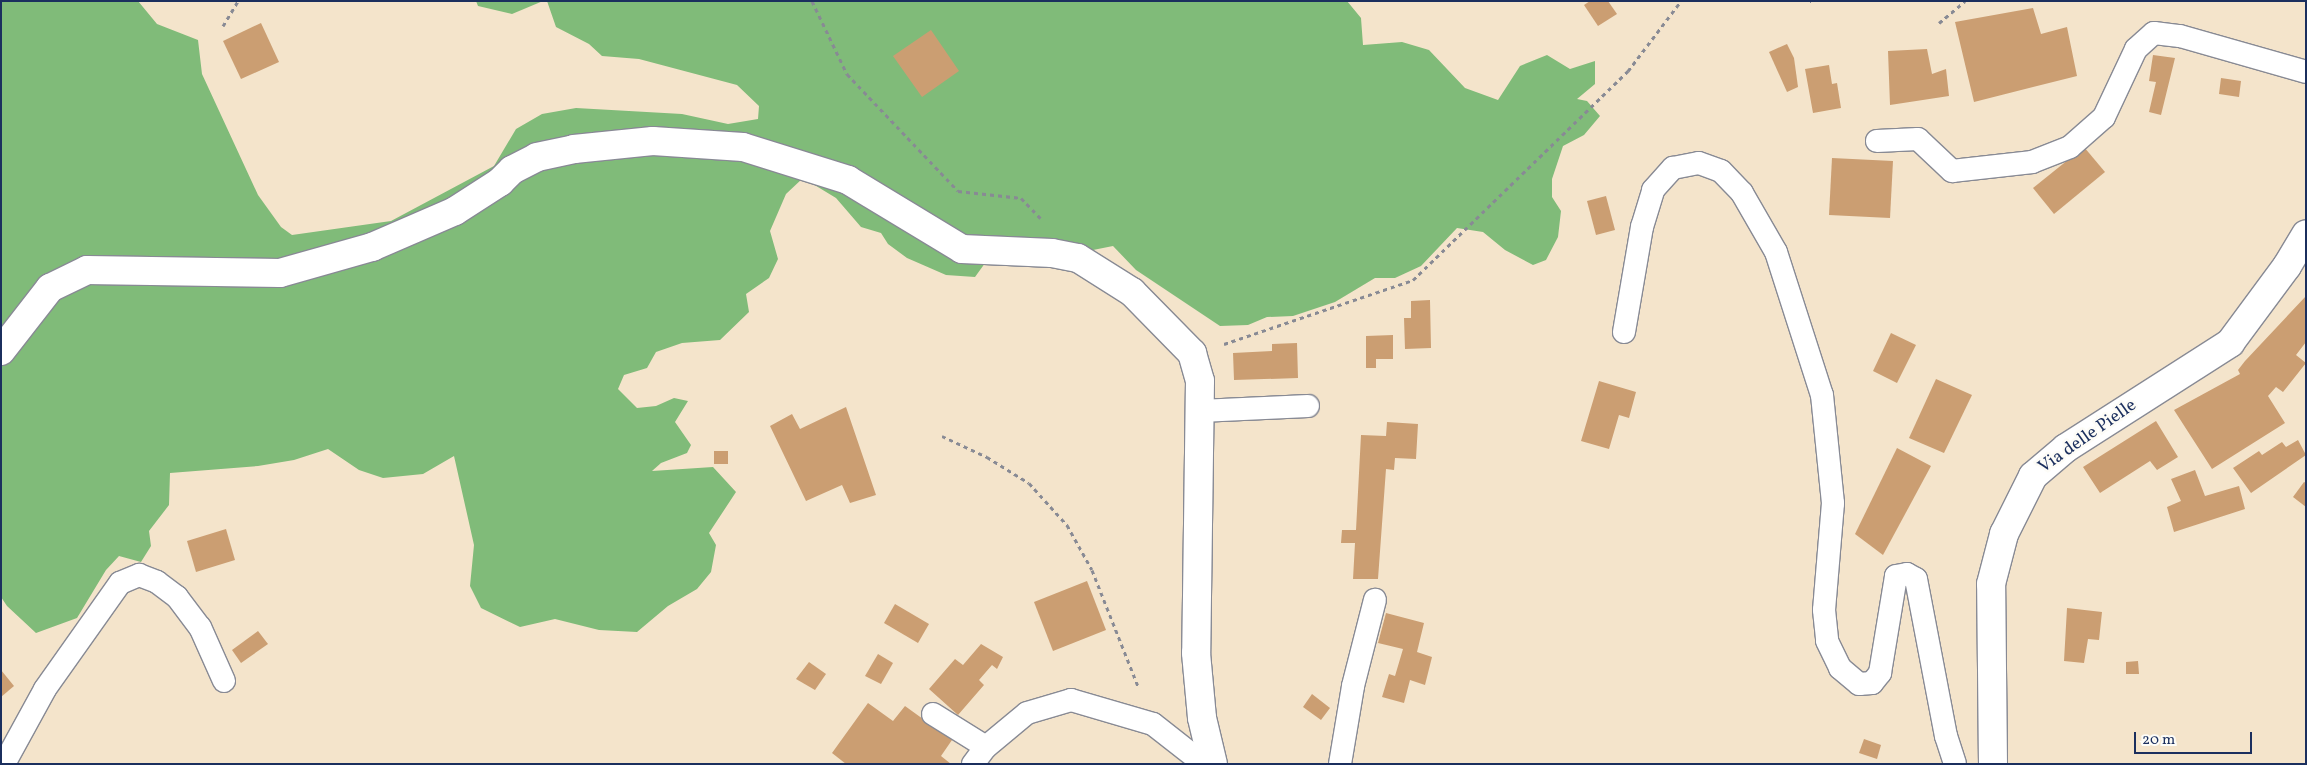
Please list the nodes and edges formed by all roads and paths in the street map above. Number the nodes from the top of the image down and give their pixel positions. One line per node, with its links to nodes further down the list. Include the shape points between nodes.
1 (238, 1): 6 (path)
2 (812, 1): 10 (path, via 847,74 958,191 1021,198)
3 (1681, 1): 14 (path, via 1628,71 1413,280 1269,331)
4 (1966, 1): 5 (path)
5 (1939, 23)
6 (223, 26)
7 (2306, 72): 8 (lane, via 2180,36 2154,33 2136,49 2104,117 2070,147 2032,162 1952,171 1918,139)
8 (1877, 141)
9 (2306, 234): 11 (street, Via delle Pielle)
10 (1078, 258): 13 (street, via 1052,253 962,249 848,180 742,147 653,141 574,149 537,157 512,170 500,182 455,211 372,247 280,273 87,270 50,288); 14 (street, via 1132,292)
11 (2296, 261): 28 (street, Via delle Pielle, via 2230,343 2066,448 2033,476 2004,534 1990,584)
12 (1624, 332): 27 (lane, via 1642,227 1653,190 1673,168 1699,163 1721,171 1742,193 1776,252 1822,395 1833,503 1824,610 1827,641 1840,668 1859,684 1872,683 1880,673 1896,576 1907,574 1916,579 1946,736)
13 (1, 351)
14 (1192, 353): 16 (street, via 1200,381)
15 (1308, 406): 16 (lane)
16 (1200, 412): 25 (street, via 1196,653 1202,718)
17 (942, 436): 21 (path, via 987,457 1029,483 1067,525 1092,570)
18 (1375, 600): 26 (lane, via 1353,686)
19 (224, 681): 23 (lane, via 200,627 177,597 157,582 139,575 120,584 45,689)
20 (933, 714): 22 (lane)
21 (1153, 724): 22 (lane, via 1071,700 1026,713); 24 (lane)
22 (980, 755)
23 (4, 764)
24 (1204, 764)
25 (1213, 764)
26 (1340, 764)
27 (1955, 764)
28 (1993, 764)

